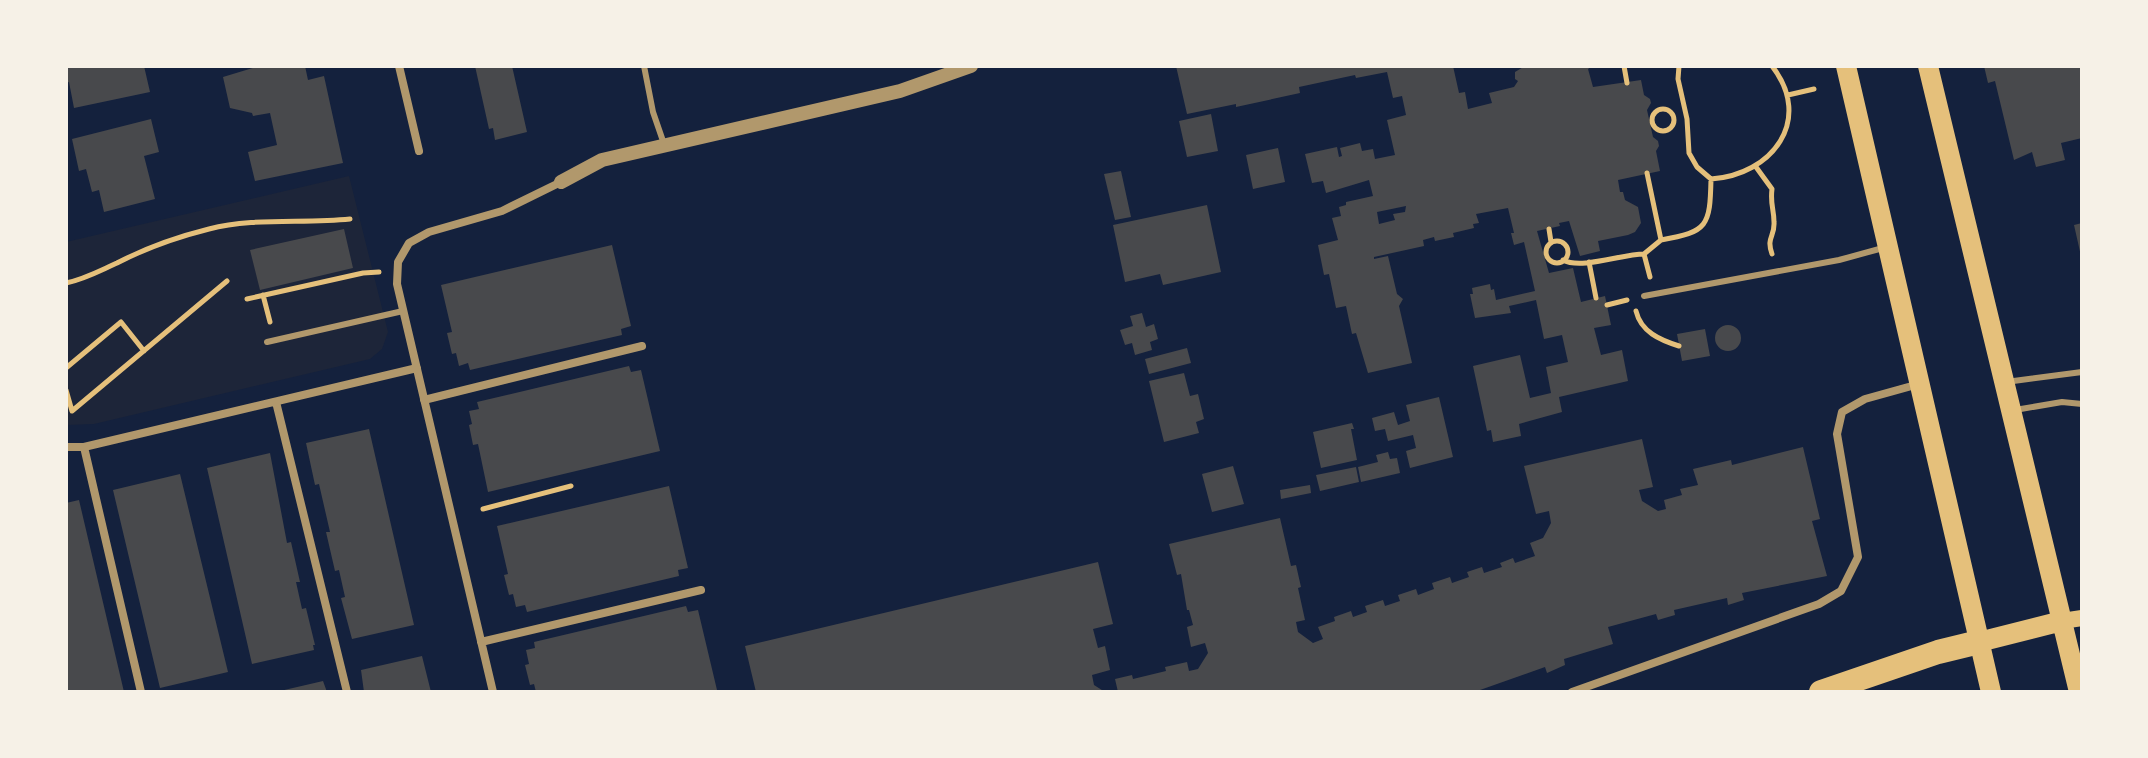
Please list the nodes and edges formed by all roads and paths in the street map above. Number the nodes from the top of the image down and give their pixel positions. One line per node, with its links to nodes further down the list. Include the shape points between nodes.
1 (399, 66): 15 (street)
2 (644, 66): 14 (lane)
3 (971, 66): 14 (street, via 900,91)
4 (1624, 66): 9 (path)
5 (1679, 66): 12 (path)
6 (1772, 66): 11 (path)
7 (1846, 66): 24 (main road)
8 (1928, 66): 45 (main road)
9 (1627, 83)
10 (1814, 89): 11 (path)
11 (1788, 95): 16 (path, via 1787,128)
12 (1687, 119): 13 (path); 18 (path, via 1689,153)
13 (1674, 120): 13 (path, via 1663,131 1650,122 1660,109 1672,112)
14 (664, 145): 19 (street, via 602,160)
15 (419, 151)
16 (1756, 167): 18 (path); 27 (path, via 1772,189 1775,222 1768,242)
17 (1647, 173): 22 (path)
18 (1711, 179): 22 (path, via 1711,209 1701,229)
19 (561, 182): 36 (street, via 502,211 409,243 398,262)
20 (350, 219): 30 (path, via 213,228)
21 (1549, 229): 23 (path)
22 (1661, 240): 26 (path, via 1644,254)
23 (1551, 242): 25 (path, via 1566,247); 25 (path, via 1548,258)
24 (1888, 247): 27 (lane); 46 (main road)
25 (1563, 260): 26 (path)
26 (1589, 262): 33 (path)
27 (1777, 271): 32 (lane)
28 (380, 272): 31 (path)
29 (227, 281): 41 (path)
30 (66, 283)
31 (263, 295): 35 (path); 37 (path)
32 (1644, 296)
33 (1596, 298)
34 (1634, 298): 40 (path, via 1638,321 1650,334)
35 (247, 299)
36 (403, 311): 37 (lane); 43 (street)
37 (275, 340): 38 (lane)
38 (267, 342)
39 (642, 346): 48 (street)
40 (1679, 346)
41 (144, 351): 42 (path, via 121,322); 47 (path, via 72,411)
42 (66, 368)
43 (417, 368): 48 (street); 49 (street)
44 (2082, 372): 45 (lane)
45 (2005, 382): 51 (main road)
46 (1920, 384): 59 (main road); 64 (street, via 1865,399 1842,412 1837,434 1858,557 1841,591 1819,604)
47 (66, 390)
48 (424, 400): 58 (street)
49 (276, 402): 53 (street); 62 (street)
50 (2082, 404): 51 (lane)
51 (2011, 410): 57 (main road)
52 (66, 447): 53 (street)
53 (84, 447): 61 (street)
54 (571, 486): 55 (path)
55 (483, 509)
56 (701, 590): 58 (street)
57 (2072, 620): 59 (main road); 60 (main road)
58 (481, 642): 63 (street)
59 (1979, 642): 65 (highway); 66 (main road)
60 (2078, 688)
61 (141, 692)
62 (347, 692)
63 (493, 692)
64 (1572, 692)
65 (1821, 692)
66 (1991, 692)

